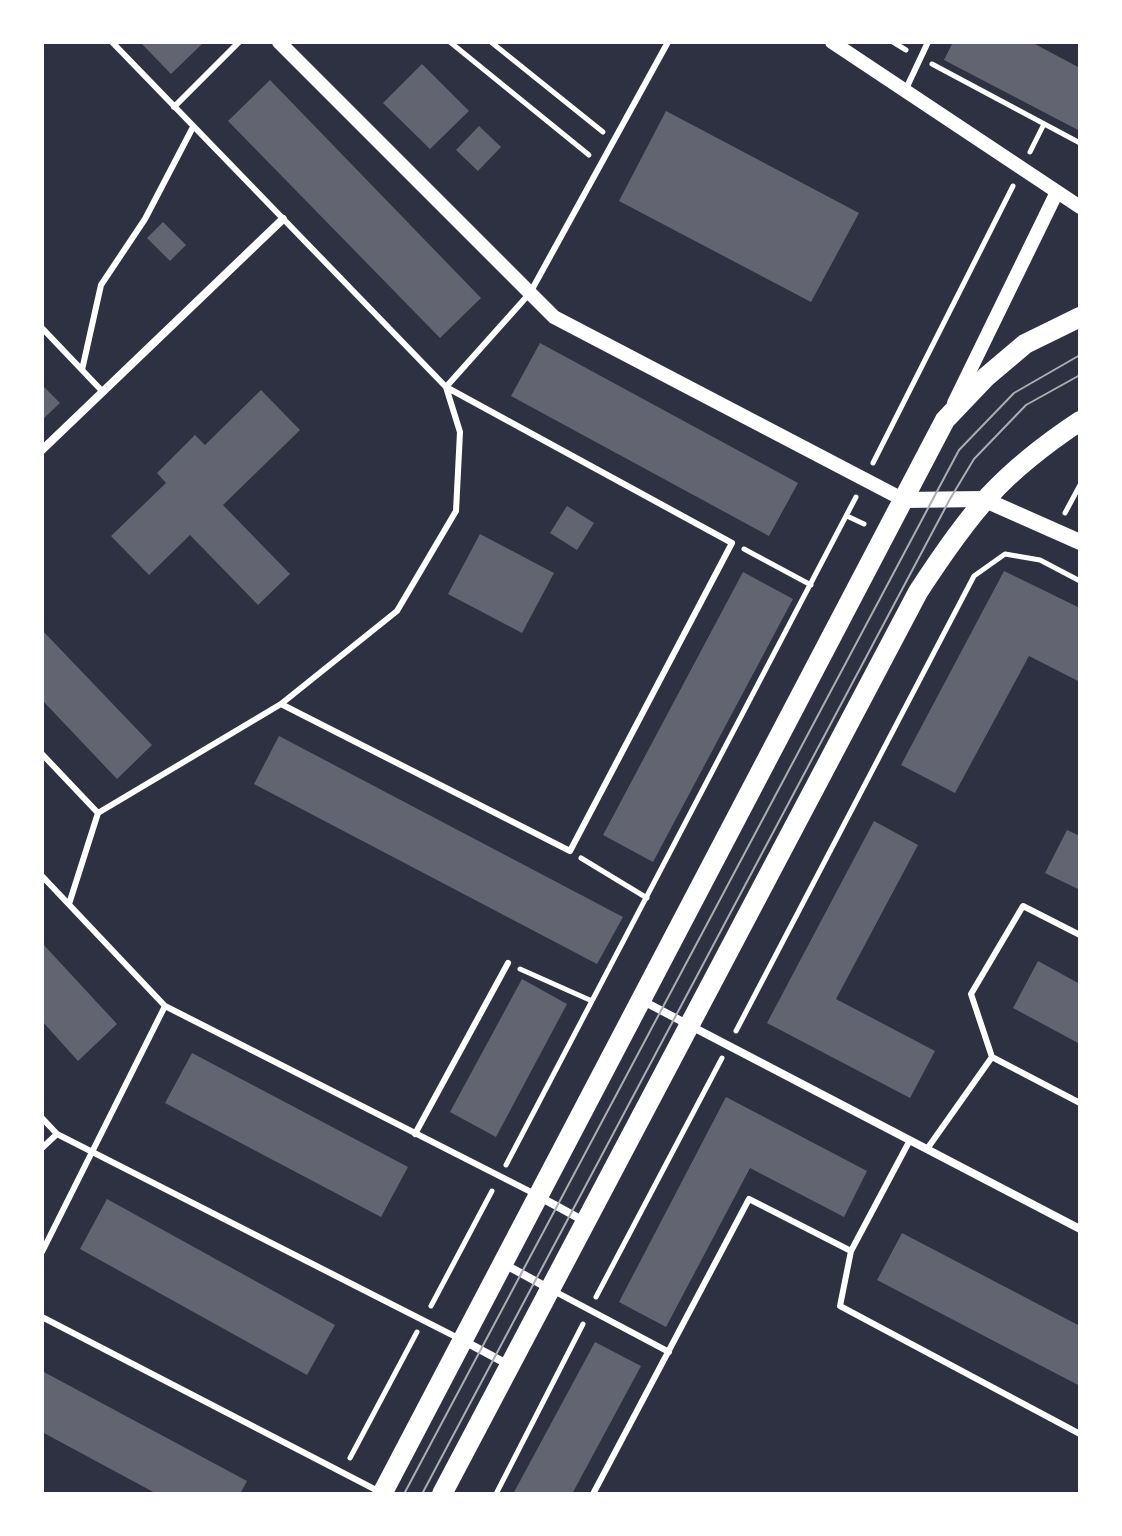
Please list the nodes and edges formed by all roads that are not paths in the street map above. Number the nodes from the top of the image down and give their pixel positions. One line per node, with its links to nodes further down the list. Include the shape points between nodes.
1 (112, 42): 8 (lane)
2 (239, 42): 8 (lane)
3 (279, 42): 13 (street)
4 (668, 42): 13 (lane)
5 (832, 42): 7 (street)
6 (928, 42): 7 (lane)
7 (905, 91): 10 (street)
8 (174, 107): 9 (lane)
9 (193, 127): 12 (lane); 16 (lane, via 145,219 101,285)
10 (1057, 192): 11 (street); 19 (street)
11 (1080, 207)
12 (283, 219): 17 (lane); 18 (street)
13 (530, 293): 17 (lane); 23 (street, via 554,317)
14 (1080, 317): 19 (main road, via 1025,344)
15 (42, 328): 16 (lane)
16 (82, 370): 18 (lane)
17 (446, 387): 25 (lane, via 460,432 456,511 397,611); 25 (lane, via 732,543 570,851)
18 (103, 392): 21 (street)
19 (945, 420): 23 (main road)
20 (1080, 421): 22 (main road, via 1011,470)
21 (42, 450)
22 (983, 499): 23 (main road); 24 (main road); 34 (main road, via 918,592)
23 (904, 500): 32 (main road)
24 (1080, 542)
25 (281, 704): 27 (lane)
26 (42, 754): 27 (lane)
27 (98, 813): 29 (lane)
28 (42, 876): 29 (lane)
29 (69, 904): 33 (lane)
30 (1080, 935): 35 (lane, via 1023,906 971,994)
31 (508, 963): 39 (lane)
32 (642, 1001): 34 (street); 44 (main road)
33 (165, 1006): 39 (lane); 43 (lane)
34 (689, 1025): 40 (street); 45 (main road)
35 (992, 1057): 36 (lane); 42 (lane)
36 (1080, 1103)
37 (42, 1118): 38 (lane)
38 (57, 1134): 41 (lane); 43 (lane)
39 (415, 1134): 44 (lane)
40 (910, 1140): 42 (street); 47 (lane)
41 (42, 1148)
42 (927, 1149): 46 (street)
43 (92, 1151): 48 (lane); 52 (lane)
44 (539, 1196): 45 (street); 49 (main road)
45 (586, 1222): 50 (main road)
46 (1080, 1229)
47 (851, 1251): 53 (lane, via 749,1199); 55 (lane, via 840,1306)
48 (42, 1252)
49 (504, 1264): 50 (street); 52 (main road)
50 (551, 1289): 53 (lane); 54 (main road)
51 (42, 1317): 56 (lane)
52 (464, 1341): 54 (street); 56 (main road)
53 (669, 1352): 58 (lane)
54 (510, 1365): 57 (main road)
55 (1080, 1434)
56 (383, 1494)
57 (442, 1494)
58 (593, 1494)

